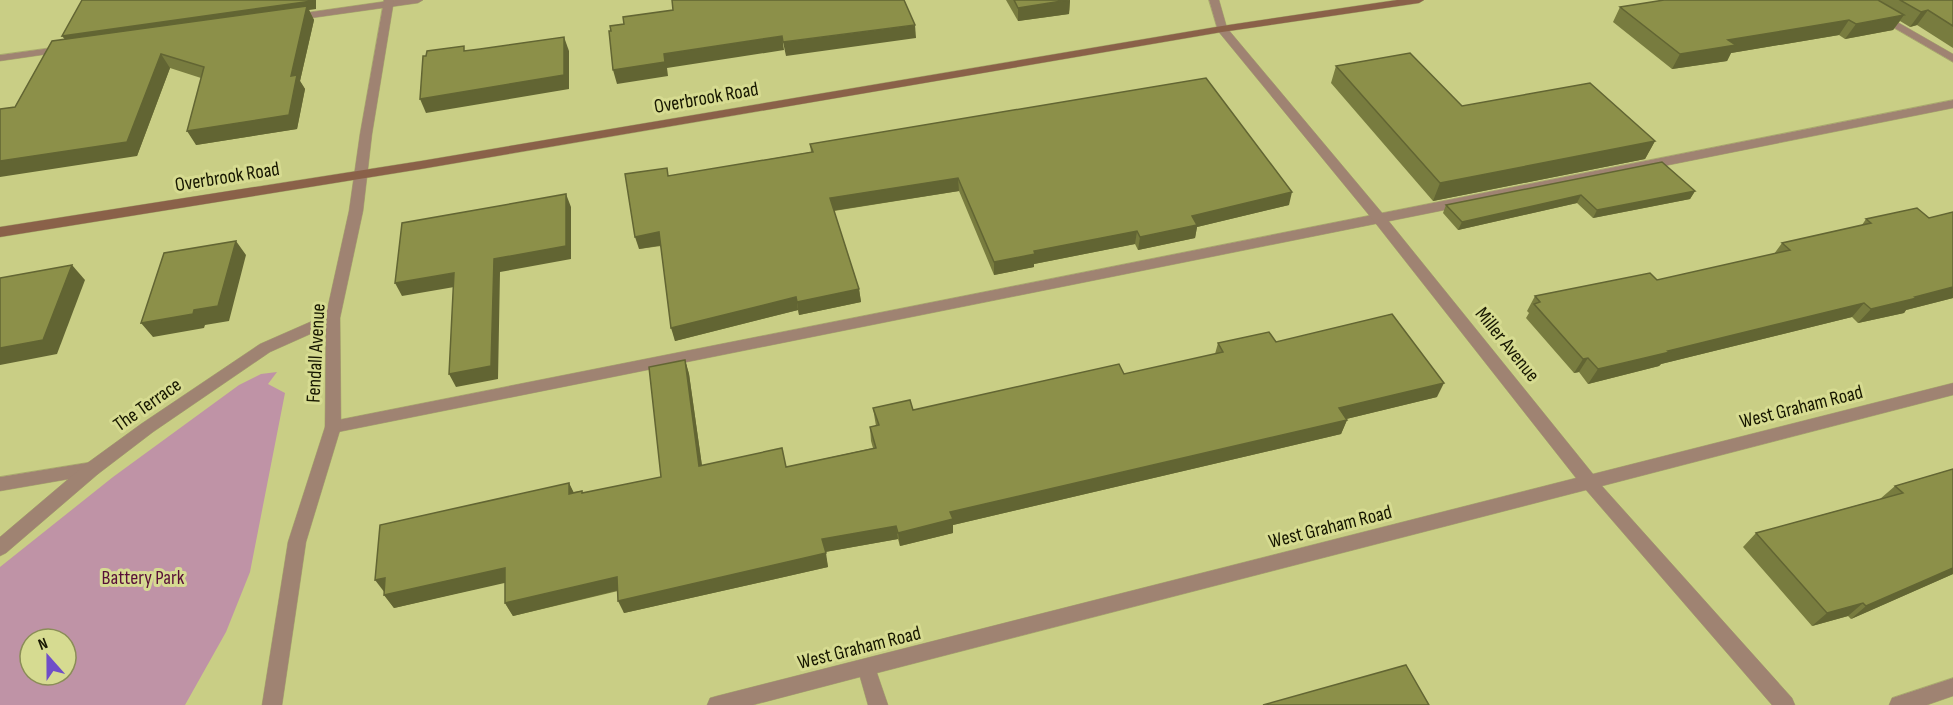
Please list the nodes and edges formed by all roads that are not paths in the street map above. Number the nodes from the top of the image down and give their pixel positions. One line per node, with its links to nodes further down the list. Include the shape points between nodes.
1 (418, 0): 5 (street)
2 (1214, 0): 7 (street, Miller Avenue)
3 (1419, 0): 7 (street, Overbrook Road)
4 (1851, 0): 10 (street)
5 (389, 2): 6 (street); 12 (street, Fendall Avenue)
6 (283, 19)
7 (1222, 29): 12 (street, Overbrook Road); 13 (street, Miller Avenue)
8 (82, 47): 9 (street)
9 (0, 58)
10 (1953, 59)
11 (1953, 104): 13 (street)
12 (360, 175): 14 (street, Overbrook Road); 15 (street, Fendall Avenue)
13 (1378, 217): 17 (street); 19 (street, Miller Avenue)
14 (0, 232)
15 (333, 318): 17 (street, Fendall Avenue); 18 (street, The Terrace, via 265,348)
16 (1953, 390): 19 (street, West Graham Road)
17 (333, 427): 24 (street, Fendall Avenue, via 297,543)
18 (92, 469): 20 (street); 21 (street, The Terrace)
19 (1590, 482): 22 (street, West Graham Road); 27 (street, Miller Avenue)
20 (0, 484)
21 (0, 548)
22 (866, 667): 25 (street, West Graham Road); 26 (street)
23 (1953, 687): 28 (street)
24 (272, 705)
25 (717, 705)
26 (878, 705)
27 (1785, 705)
28 (1899, 705)

